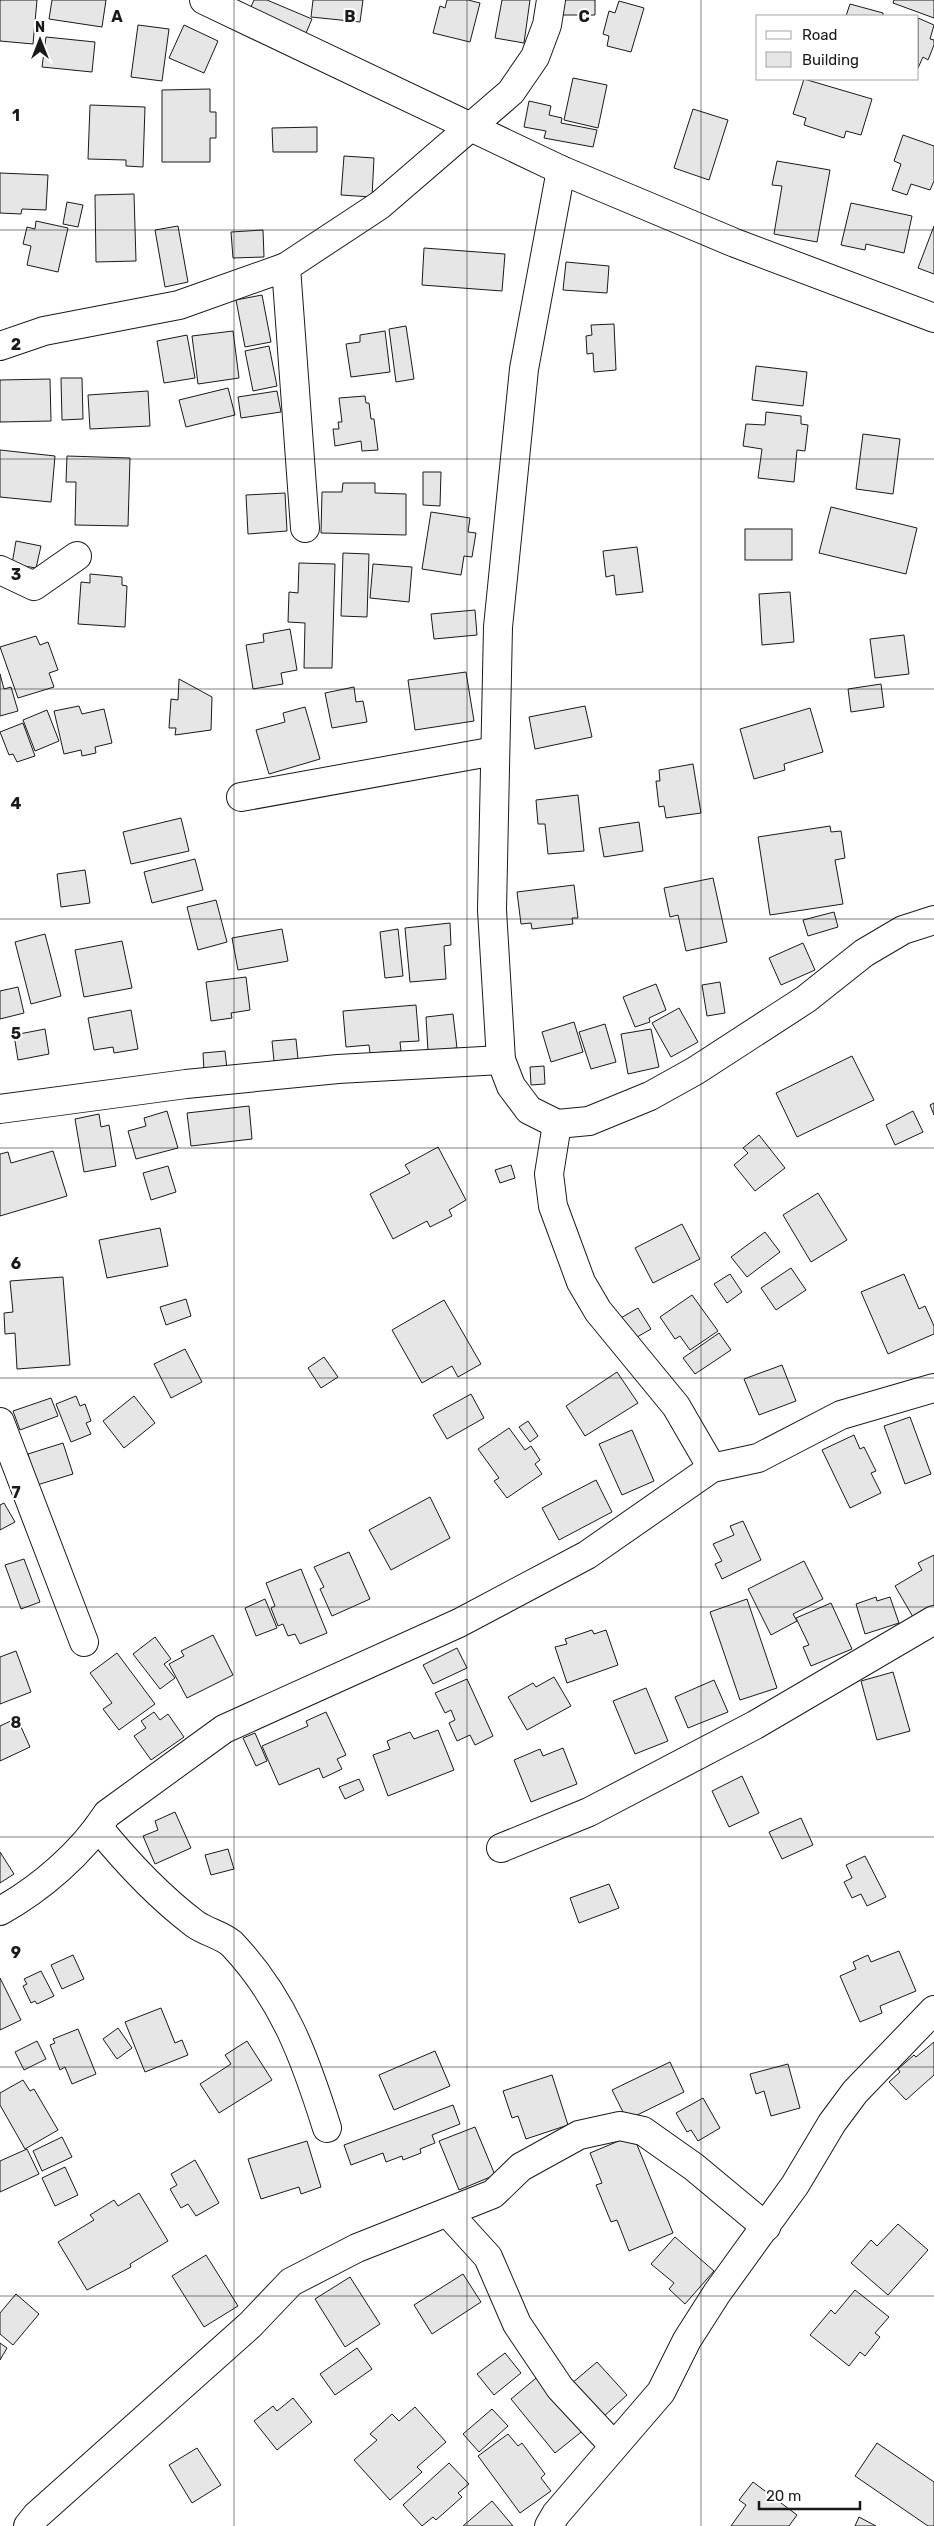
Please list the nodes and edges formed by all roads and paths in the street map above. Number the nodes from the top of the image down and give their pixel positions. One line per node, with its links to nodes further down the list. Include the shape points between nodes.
1 (204, 0): 3 (street)
2 (550, 0): 3 (street, via 547,25 535,57 511,92)
3 (470, 126): 4 (street); 5 (street, via 380,205)
4 (561, 170): 6 (street, via 735,243); 11 (street, via 524,369 498,627)
5 (286, 267): 7 (street, via 179,305 44,332); 8 (street)
6 (934, 318)
7 (0, 346)
8 (304, 528)
9 (77, 556): 10 (street, via 34,586)
10 (0, 570)
11 (495, 751): 12 (street); 14 (street, via 492,910)
12 (241, 796)
13 (934, 920): 16 (street, via 903,930 864,953 806,999 695,1071 650,1096 589,1121)
14 (501, 1060): 15 (street, via 186,1084); 16 (street, via 511,1086 529,1110)
15 (0, 1109)
16 (557, 1124): 19 (street, via 549,1174 553,1206 581,1282 598,1311 676,1406)
17 (934, 1388): 19 (street, via 841,1415 758,1458)
18 (0, 1422): 21 (street)
19 (712, 1468): 22 (street, via 588,1555 459,1623 224,1729 107,1814)
20 (934, 1620): 23 (street, via 755,1724 589,1812)
21 (84, 1642)
22 (98, 1827): 24 (street, via 23,1899); 26 (street, via 156,1893 197,1926 230,1942 255,1972 278,2003 309,2069)
23 (501, 1848)
24 (0, 1911)
25 (934, 2010): 28 (street, via 855,2092)
26 (327, 2128)
27 (448, 2213): 28 (street, via 493,2194 522,2167 579,2136 620,2126 642,2131 694,2167); 29 (street, via 488,2257 517,2324 560,2388); 30 (street, via 357,2248 291,2282 243,2332)
28 (766, 2226): 29 (street, via 687,2340 661,2392)
29 (614, 2446): 31 (street)
30 (28, 2526)
31 (549, 2526)

